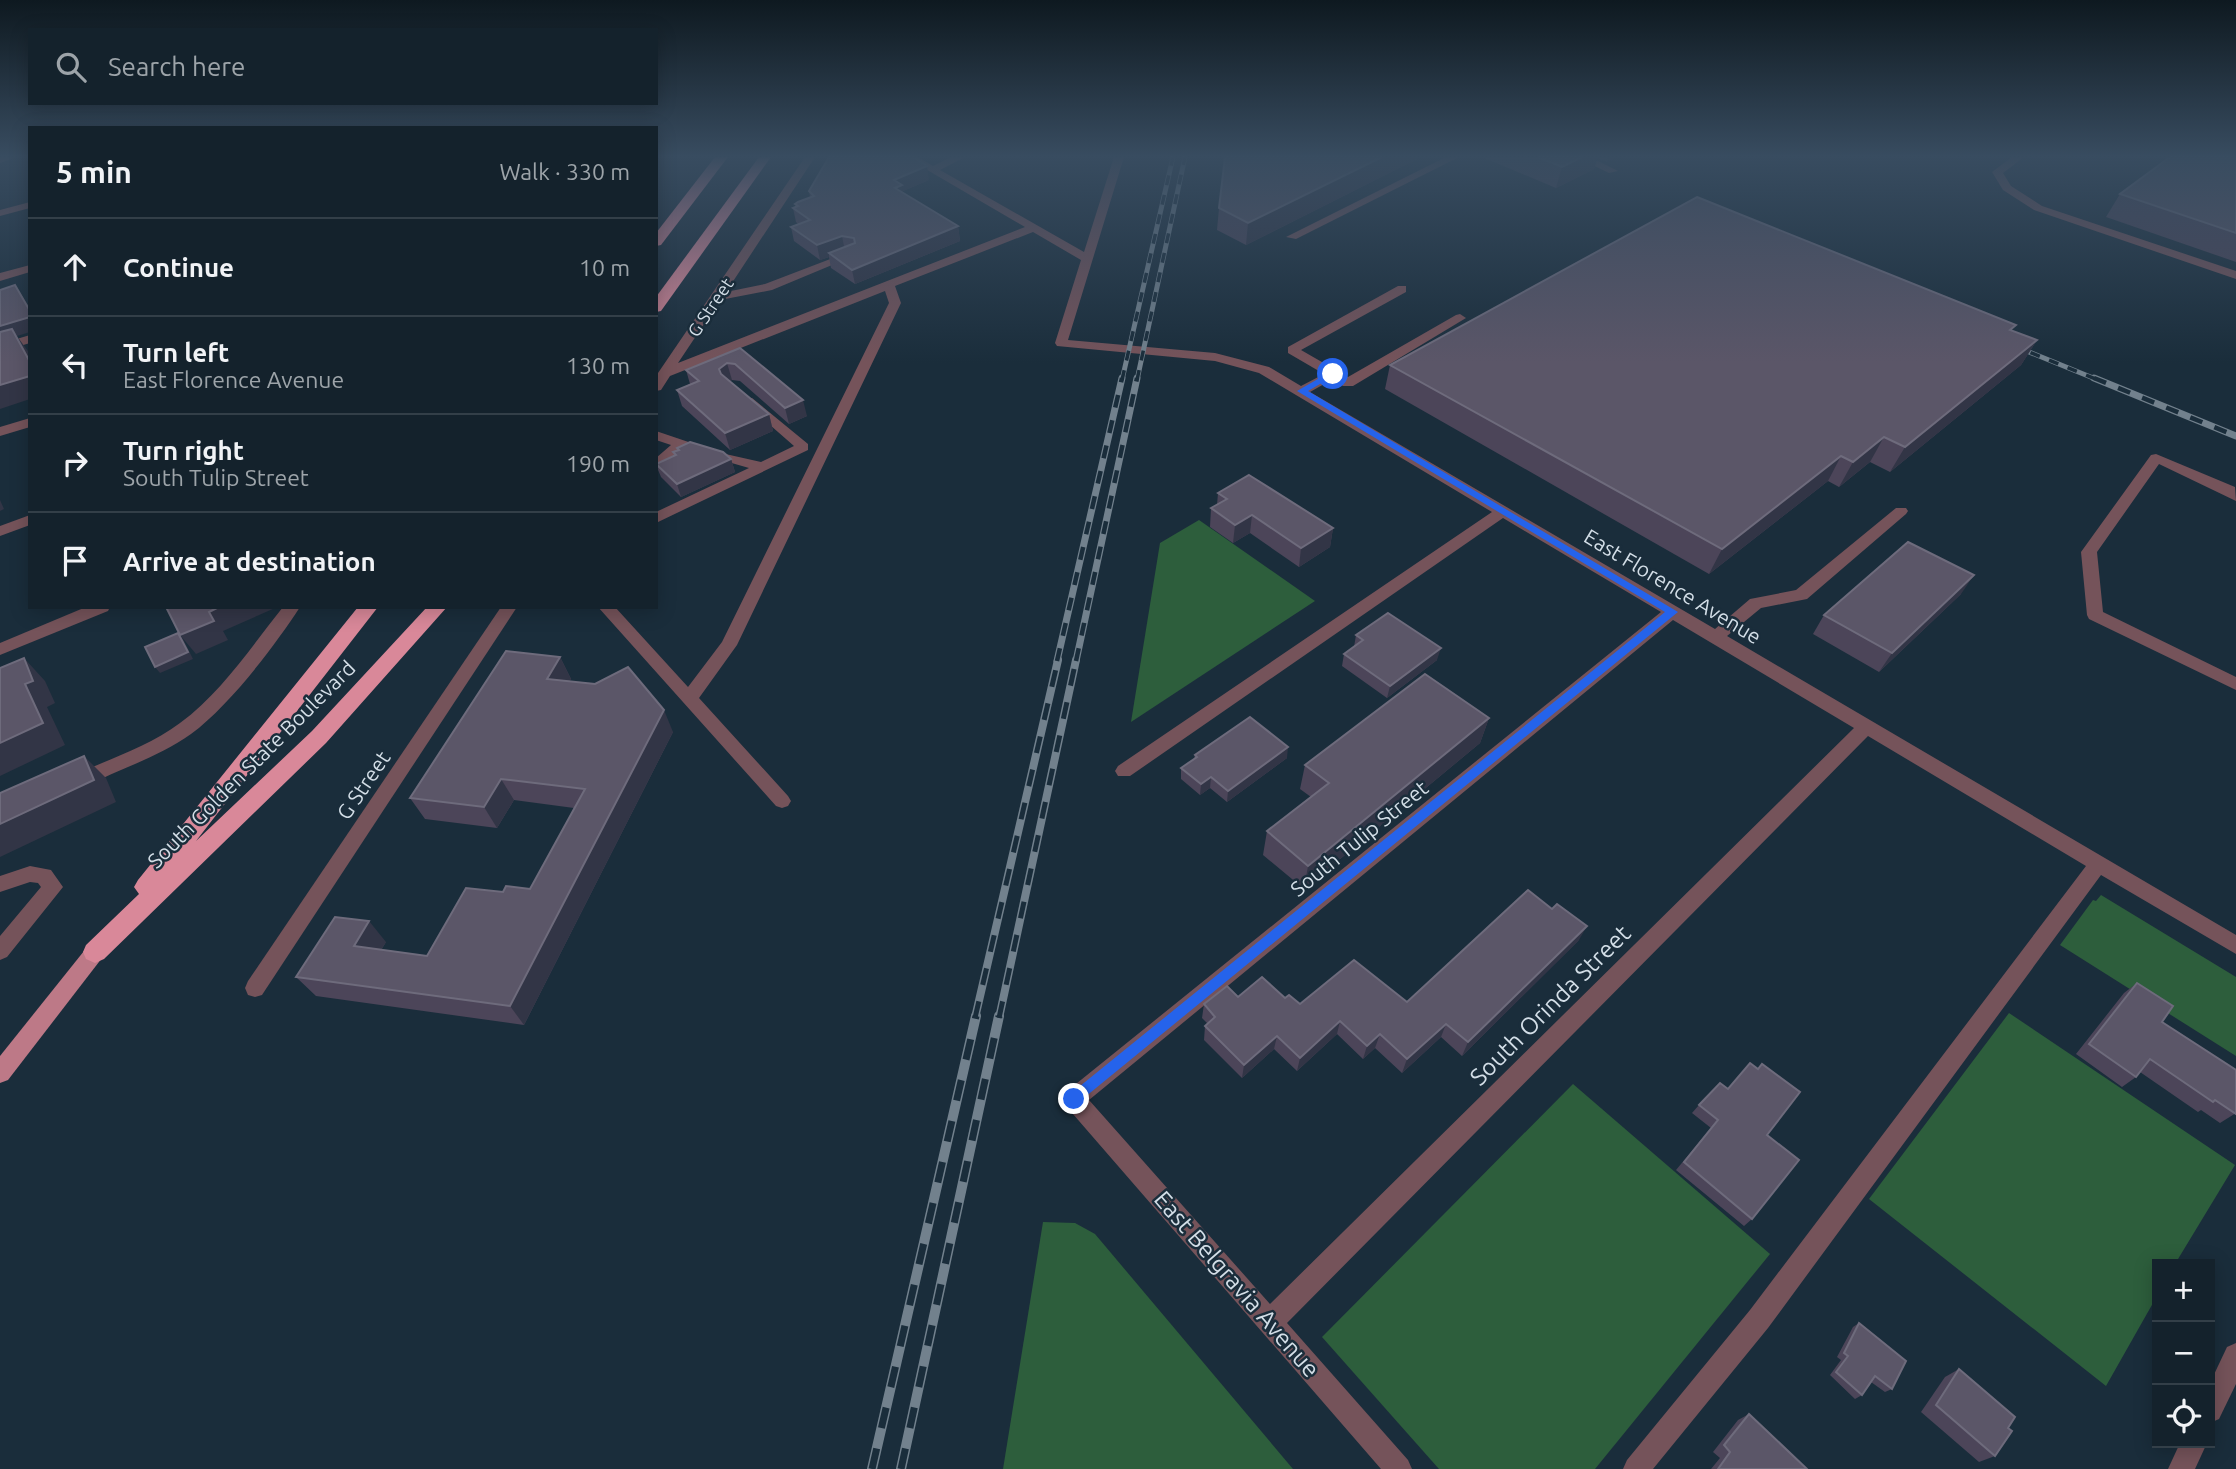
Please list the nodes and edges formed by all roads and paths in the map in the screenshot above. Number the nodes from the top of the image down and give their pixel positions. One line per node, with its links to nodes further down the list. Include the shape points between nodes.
1 (716, 226): 17 (highway)
2 (765, 226): 16 (street, G Street)
3 (1029, 226): 7 (street)
4 (1098, 226): 10 (street)
5 (1315, 226): 8 (street)
6 (2090, 226): 12 (street)
7 (1033, 228): 10 (street); 14 (street)
8 (1292, 237)
9 (850, 255): 16 (street, via 768,287)
10 (1088, 259): 24 (street, East Florence Avenue, via 1061,343 1236,360)
11 (28, 269): 13 (street)
12 (2236, 275)
13 (0, 277)
14 (889, 285): 21 (street); 48 (street, via 895,303 729,645)
15 (1402, 289): 22 (street, via 1292,350)
16 (718, 297): 21 (street, G Street)
17 (658, 305)
18 (1460, 318): 22 (street, via 1348,383)
19 (28, 340): 20 (street)
20 (0, 348)
21 (665, 373): 23 (street, G Street)
22 (1333, 374): 24 (street)
23 (658, 384)
24 (1302, 391): 33 (street, East Florence Avenue)
25 (743, 394): 31 (street, via 803,447)
26 (28, 423): 27 (street)
27 (0, 432)
28 (658, 436): 29 (street)
29 (682, 443): 30 (street); 31 (street)
30 (658, 463)
31 (763, 467): 35 (street)
32 (2236, 496): 47 (street, via 2156,458 2089,551 2095,615)
33 (1503, 511): 44 (street, East Florence Avenue); 50 (street)
34 (1901, 511): 45 (street, via 1801,595 1756,603)
35 (658, 517)
36 (28, 521): 37 (street)
37 (0, 531)
38 (97, 609): 46 (street)
39 (290, 609): 51 (street, via 187,728)
40 (367, 609): 57 (highway, South Golden State Boulevard)
41 (436, 609): 57 (highway, South Golden State Boulevard, via 319,737)
42 (508, 609): 58 (street, G Street)
43 (608, 609): 48 (street)
44 (1672, 612): 45 (street, East Florence Avenue); 60 (street, South Tulip Street)
45 (1716, 637): 49 (street, East Florence Avenue)
46 (0, 649)
47 (2236, 684)
48 (690, 697): 52 (street)
49 (1866, 727): 53 (street, East Florence Avenue); 61 (street, South Orinda Street)
50 (1124, 771)
51 (61, 789)
52 (782, 801)
53 (2098, 864): 55 (street, East Florence Avenue); 66 (street, via 1759,1319)
54 (0, 884): 56 (street, via 30,874 44,876 53,887)
55 (2236, 945)
56 (0, 951)
57 (95, 952): 59 (main road, South Golden State Boulevard)
58 (255, 988)
59 (0, 1073)
60 (1074, 1099): 61 (street, East Belgravia Avenue)
61 (1271, 1321): 65 (street, East Belgravia Avenue)
62 (2236, 1356): 63 (street)
63 (2215, 1400)
64 (2192, 1448): 67 (street)
65 (1399, 1469)
66 (1636, 1469)
67 (2181, 1469)

